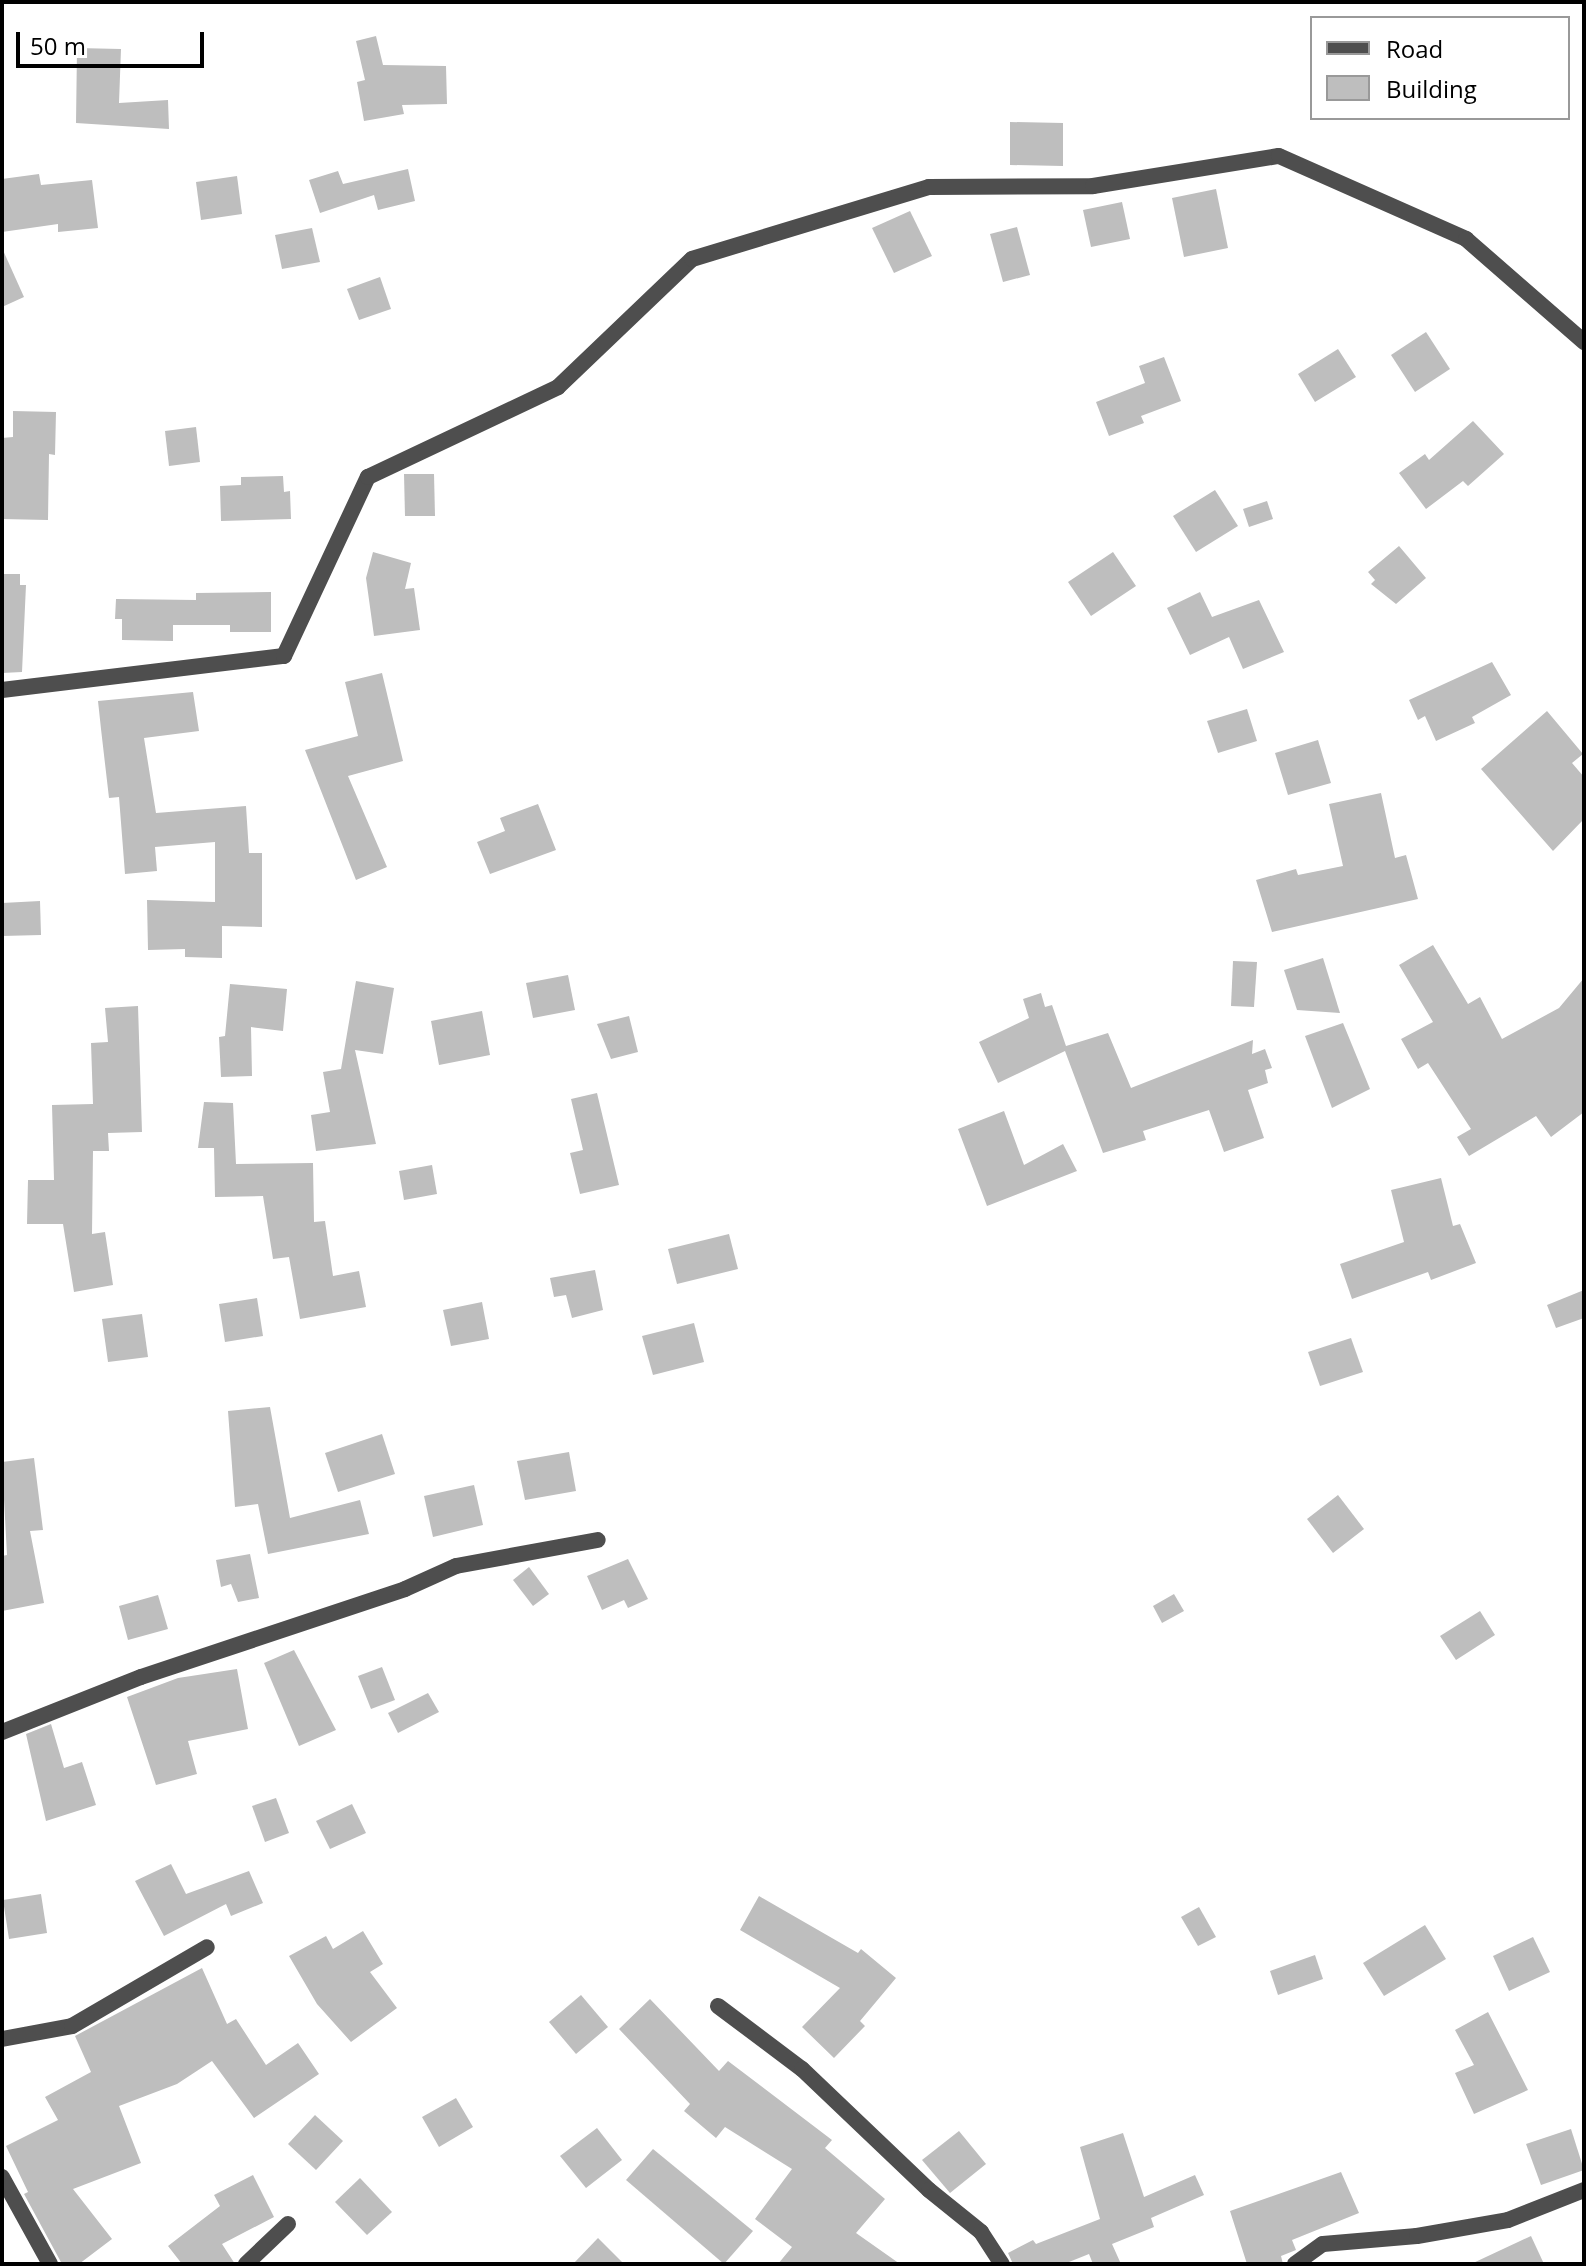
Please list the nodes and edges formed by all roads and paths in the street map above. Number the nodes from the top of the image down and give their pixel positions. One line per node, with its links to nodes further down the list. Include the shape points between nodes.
1 (1584, 342): 2 (street, via 1466,239 1279,156 1093,186 929,187 692,259 558,387 368,477 284,656)
2 (2, 690)
3 (598, 1540): 4 (street, via 456,1566 405,1589 155,1672)
4 (2, 1732)
5 (207, 1947): 7 (street, via 72,2026)
6 (718, 2006): 13 (street, via 802,2069 981,2232)
7 (2, 2039)
8 (2, 2177): 11 (street)
9 (1584, 2190): 14 (street, via 1508,2220 1417,2236 1323,2244)
10 (288, 2224): 12 (street)
11 (50, 2264)
12 (246, 2264)
13 (1002, 2264)
14 (1295, 2264)

